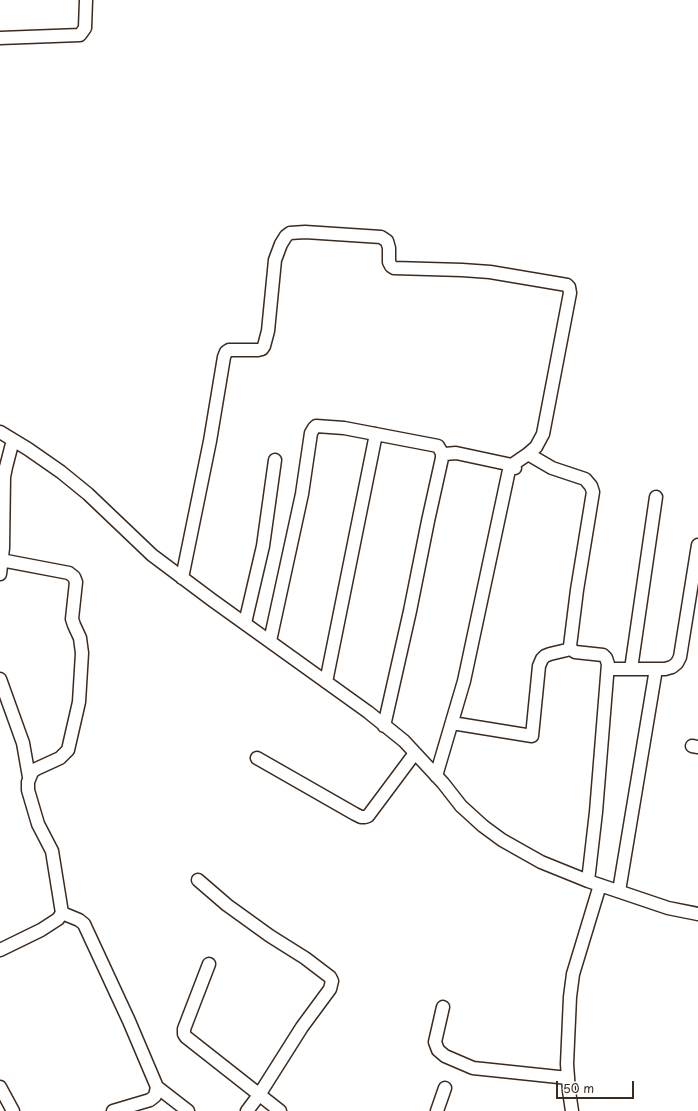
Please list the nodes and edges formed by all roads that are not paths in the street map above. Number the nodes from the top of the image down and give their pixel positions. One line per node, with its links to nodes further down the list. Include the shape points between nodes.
1 (86, 0): 2 (street, via 85,28 80,35)
2 (0, 38)
3 (0, 432): 5 (street)
4 (376, 434): 6 (street, via 434,444); 17 (street, via 321,426 316,426 311,433 302,494); 23 (street)
5 (13, 440): 12 (street, via 4,477); 14 (street, via 61,472 88,494 152,555)
6 (442, 453): 9 (street, via 456,453); 25 (street)
7 (528, 454): 9 (street); 14 (street, via 536,447 543,434 570,293 569,287 565,284 490,272 394,268 389,262 387,241 380,237 290,233 281,244 275,260 268,331 264,346 258,350 229,350 224,357); 18 (street, via 552,468 585,479 592,486 570,638)
8 (275, 460): 16 (street, via 263,546)
9 (514, 466): 24 (street, via 509,470 464,681)
10 (656, 496): 20 (street)
11 (698, 545): 15 (street)
12 (1, 560): 13 (street); 29 (street, via 69,573 76,582 72,619 80,638 82,653 79,702 71,741 66,754 36,769)
13 (0, 574)
14 (182, 578): 16 (street)
15 (695, 581): 21 (street, via 680,657 672,667)
16 (245, 623): 17 (street)
17 (270, 641): 23 (street)
18 (571, 649): 19 (street, via 575,652 603,655); 24 (street, via 550,654 542,659 539,666 532,736)
19 (608, 669): 20 (street); 31 (street)
20 (631, 669): 21 (street)
21 (656, 669): 33 (street)
22 (0, 679): 29 (street, via 23,742)
23 (326, 682): 25 (street)
24 (452, 723): 28 (street)
25 (384, 726): 26 (street)
26 (415, 753): 27 (street, via 365,817 354,814); 28 (street)
27 (257, 758)
28 (436, 776): 31 (street, via 461,806 502,840 541,862)
29 (29, 777): 34 (street, via 28,790 38,824 52,851)
30 (198, 880): 43 (street, via 227,905 330,976 332,981 330,989)
31 (588, 880): 32 (street)
32 (600, 885): 33 (street); 39 (street, via 573,974)
33 (619, 891): 35 (street, via 668,908)
34 (62, 913): 36 (street, via 58,919 41,930); 41 (street, via 84,924)
35 (698, 914)
36 (0, 950)
37 (209, 964): 43 (street, via 184,1034)
38 (443, 1007): 39 (street, via 435,1042 438,1050 445,1056 473,1068)
39 (568, 1078): 50 (street)
40 (0, 1087): 44 (street)
41 (157, 1087): 45 (street, via 155,1096 150,1100); 46 (street)
42 (445, 1088): 49 (street)
43 (258, 1095): 47 (street); 48 (street)
44 (13, 1111)
45 (113, 1111)
46 (188, 1111)
47 (247, 1111)
48 (280, 1111)
49 (437, 1111)
50 (572, 1111)

